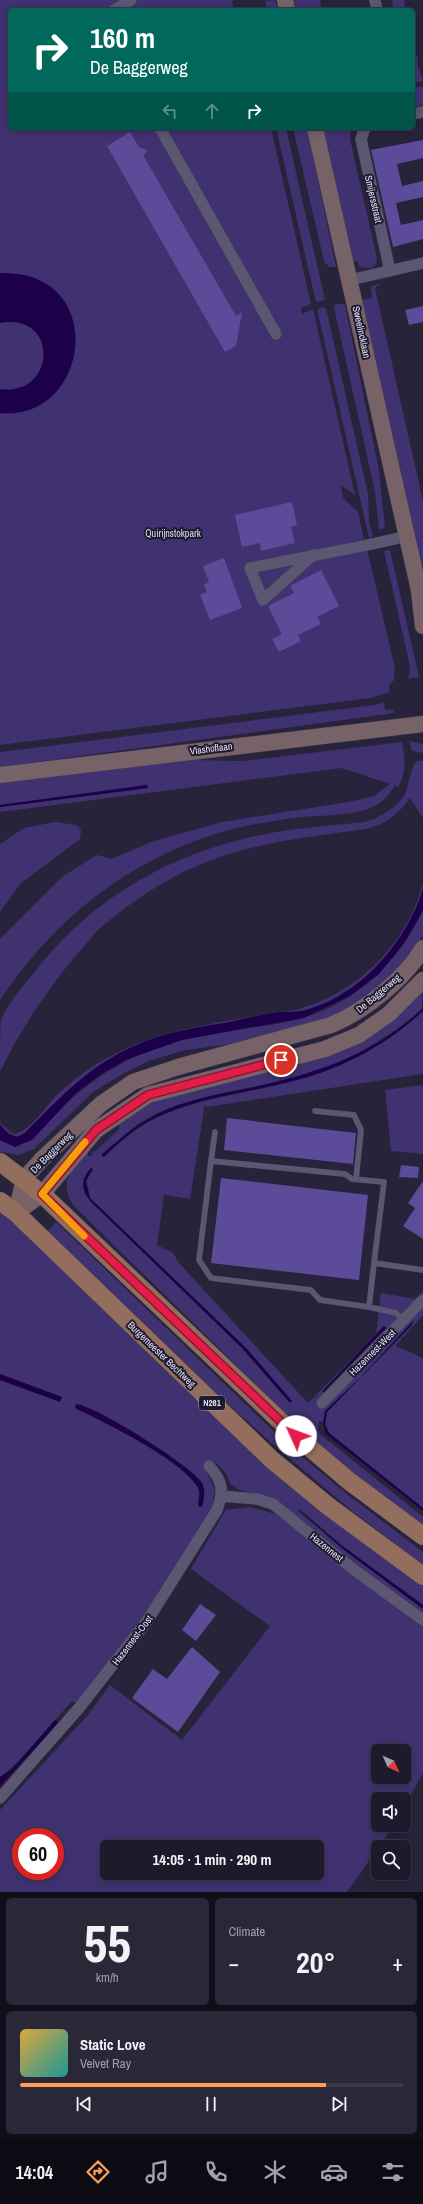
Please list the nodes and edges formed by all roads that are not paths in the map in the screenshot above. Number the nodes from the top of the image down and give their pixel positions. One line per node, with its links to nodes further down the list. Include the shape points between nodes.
1 (131, 0): 2 (street)
2 (117, 8)
3 (161, 130): 9 (street)
4 (315, 130): 8 (street, Sweelincklaan)
5 (364, 130): 7 (street, Smijersstraat, via 361,140)
6 (423, 263): 7 (street)
7 (390, 271): 8 (street)
8 (350, 280): 10 (street, Sweelincklaan)
9 (276, 334)
10 (407, 536): 11 (street); 12 (street, Sweelincklaan)
11 (313, 555): 11 (street, via 250,568 262,600 302,565)
12 (421, 596): 13 (street, Sweelincklaan)
13 (423, 626)
14 (423, 724): 15 (street, Vlashoflaan)
15 (0, 775)
16 (423, 948): 22 (street, De Baggerweg, via 397,978 348,1018 133,1082 101,1104)
17 (423, 980): 24 (street, De Baggerweg, via 389,1014 359,1035 325,1048 148,1095 96,1130)
18 (315, 1111): 23 (lane, via 354,1115 361,1130)
19 (215, 1132): 20 (lane)
20 (211, 1161): 23 (lane, via 344,1174); 30 (lane, via 199,1260 211,1278 311,1290 320,1300)
21 (0, 1162): 22 (main road)
22 (24, 1179): 24 (main road); 26 (street, De Baggerweg)
23 (356, 1179): 27 (lane, via 384,1182)
24 (42, 1194): 26 (street, De Baggerweg); 35 (main road, via 296,1436 349,1481)
25 (0, 1201): 26 (main road, Burgemeester Bechtweg / N261)
26 (16, 1213): 36 (main road, Burgemeester Bechtweg / N261, via 271,1459 328,1506)
27 (374, 1262): 28 (lane); 30 (lane)
28 (423, 1270)
29 (423, 1300): 31 (street, Hazennest-West)
30 (369, 1307): 31 (lane, via 396,1313)
31 (404, 1320): 32 (street, Hazennest-West)
32 (322, 1403)
33 (209, 1466): 34 (street, via 220,1479)
34 (222, 1496): 37 (street, Hazennest, via 257,1499 273,1504 353,1569); 38 (street, Hazennest-Oost, via 217,1510 147,1621 80,1708)
35 (423, 1536)
36 (423, 1576)
37 (423, 1620)
38 (0, 1798)

